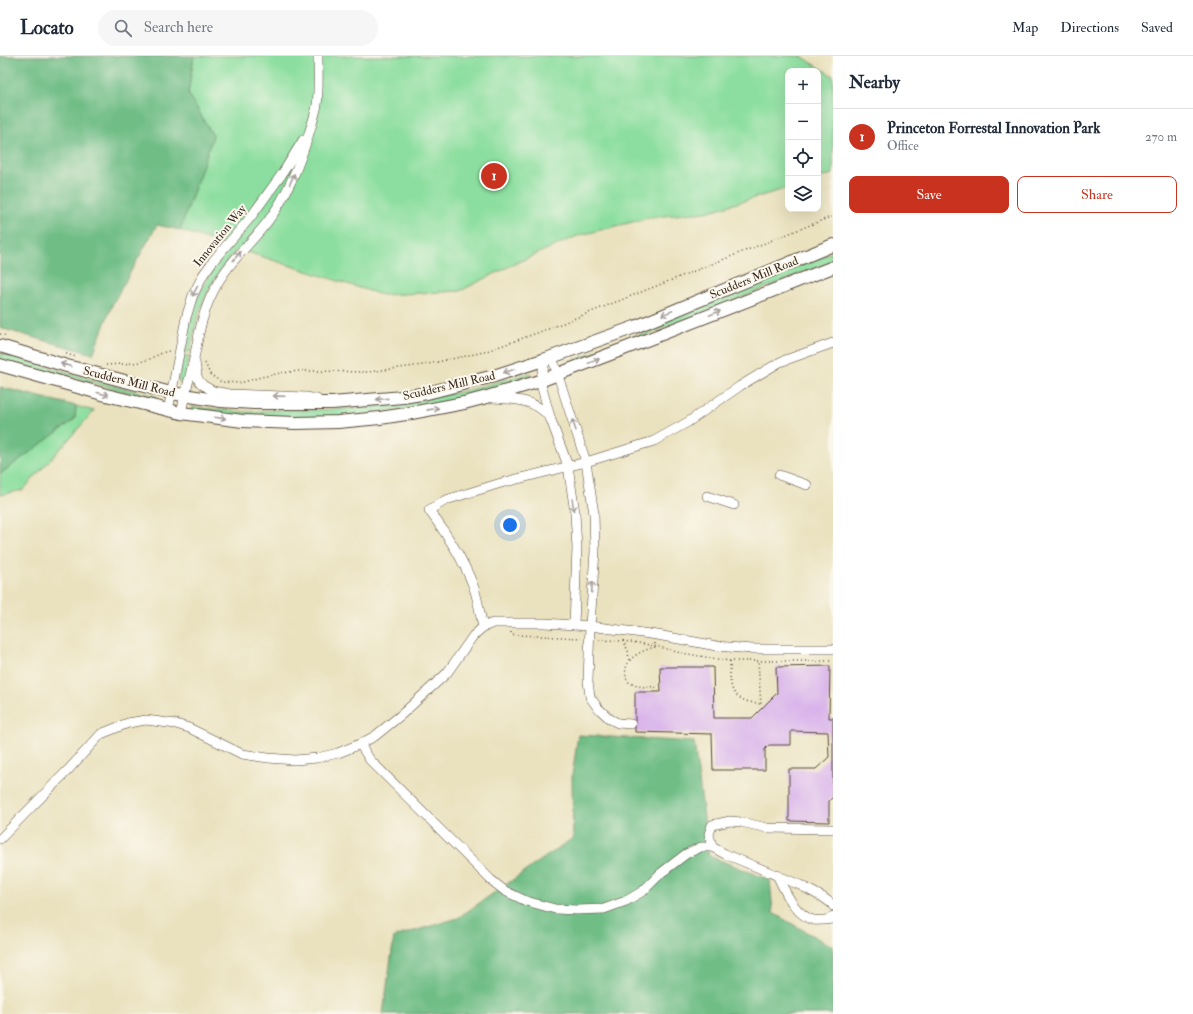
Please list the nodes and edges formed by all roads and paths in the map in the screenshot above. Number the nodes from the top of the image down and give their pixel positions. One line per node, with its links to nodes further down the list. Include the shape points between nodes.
1 (318, 56): 2 (street, Innovation Way, via 317,102)
2 (310, 129): 3 (street, Innovation Way); 4 (street, Innovation Way, one-way to 2, via 286,194)
3 (260, 204): 4 (street); 12 (street, Innovation Way, one-way to 12, via 203,275 193,296)
4 (274, 213): 13 (street, Innovation Way, one-way to 4, via 205,310 214,290 235,258)
5 (833, 216): 13 (path, via 484,352 423,365 368,372 299,371 240,383 221,382 214,378 201,356)
6 (833, 246): 15 (main road, Scudders Mill Road, one-way to 15, via 635,327)
7 (833, 267): 18 (main road, Scudders Mill Road, one-way to 7)
8 (0, 334): 9 (path)
9 (4, 341): 20 (main road, Scudders Mill Road, one-way to 9, via 67,366)
10 (833, 343): 27 (street, via 780,362 654,441)
11 (60, 352): 14 (path)
12 (178, 352): 17 (path, via 163,352 148,360); 20 (street, Innovation Way)
13 (195, 355): 21 (street); 23 (street, one-way to 13, via 306,397 213,391 202,385 197,376)
14 (75, 356)
15 (549, 358): 18 (street); 19 (street); 23 (main road, Scudders Mill Road, one-way to 23, via 494,376 427,393)
16 (0, 365): 24 (main road, Scudders Mill Road, one-way to 24)
17 (106, 365)
18 (558, 375): 19 (main road, Scudders Mill Road); 27 (street, one-way to 18)
19 (540, 381): 22 (main road, Scudders Mill Road); 26 (street)
20 (171, 393): 21 (main road, Scudders Mill Road); 24 (street, Innovation Way)
21 (184, 396): 23 (main road, Scudders Mill Road, via 254,403); 25 (street)
22 (486, 397): 25 (main road, Scudders Mill Road, one-way to 22, via 243,421 338,422 406,414); 26 (street, via 524,401 539,407)
23 (332, 403)
24 (168, 410): 25 (main road, Scudders Mill Road)
25 (181, 413)
26 (551, 420): 28 (street)
27 (586, 462): 28 (street); 34 (street, one-way to 27, via 595,551 594,514)
28 (568, 466): 33 (street, one-way to 33, via 577,548); 35 (street, via 446,500 429,510 452,543 474,588)
29 (779, 475): 30 (street)
30 (807, 485)
31 (707, 496): 32 (street)
32 (734, 505)
33 (574, 625): 34 (street); 35 (street, via 493,622)
34 (590, 626): 37 (street); 40 (street, via 717,646 752,649)
35 (483, 627): 47 (street, via 473,636 447,674 401,715)
36 (511, 634): 37 (path)
37 (590, 639): 38 (path); 46 (street, via 590,697 610,719 618,723)
38 (623, 641): 39 (path); 44 (path, via 628,651)
39 (654, 647): 41 (path); 44 (path, via 640,652)
40 (833, 649)
41 (730, 661): 42 (path); 42 (path, via 733,691 739,698 761,705)
42 (758, 661): 43 (path)
43 (833, 661)
44 (629, 662): 45 (path, via 626,669 627,682 646,687)
45 (657, 686)
46 (632, 724)
47 (360, 744): 49 (street, via 317,758 268,758 242,754 176,724 146,720 128,723 101,734); 50 (street, via 370,760 491,880 505,891 526,901 555,909 604,909 643,891 660,873 686,854 700,847)
48 (833, 829): 50 (street, via 766,828 730,820 712,825 708,834)
49 (0, 839)
50 (712, 847): 51 (street)
51 (777, 875): 52 (street, via 824,898); 53 (street, via 794,905 804,915 814,920 832,919)
52 (833, 906)
53 (833, 916)

